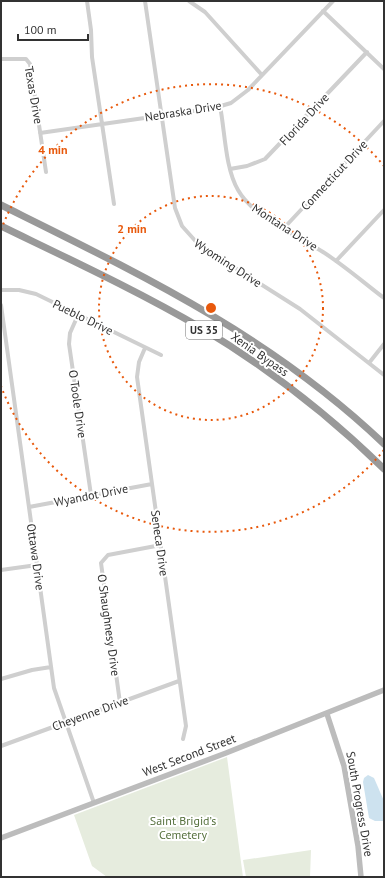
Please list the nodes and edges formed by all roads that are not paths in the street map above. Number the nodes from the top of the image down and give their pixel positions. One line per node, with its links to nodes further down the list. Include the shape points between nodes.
1 (87, 1): 13 (street)
2 (145, 1): 11 (street, Wyoming Drive)
3 (188, 1): 9 (street, via 205,12)
4 (333, 1): 5 (street, Nebraska Drive)
5 (323, 11): 6 (street); 9 (street, Nebraska Drive)
6 (367, 52): 8 (street); 15 (street, Florida Drive, via 268,156 256,164)
7 (1, 59): 14 (street, Texas Drive, via 29,61)
8 (384, 69)
9 (262, 75): 10 (street, Nebraska Drive, via 240,97)
10 (220, 106): 11 (street, Nebraska Drive); 15 (street, Montana Drive)
11 (162, 115): 13 (street, Nebraska Drive); 30 (street, Wyoming Drive, via 175,208 189,236 199,245 300,309)
12 (384, 122): 21 (street, Connecticut Drive)
13 (102, 124): 14 (street, Nebraska Drive); 17 (street)
14 (40, 133): 16 (street)
15 (230, 169): 21 (street, Montana Drive, via 236,186 246,201)
16 (46, 172)
17 (114, 204)
18 (1, 205): 32 (highway, Xenia Bypass / US 35, via 167,288 218,318 295,370)
19 (384, 210): 22 (street)
20 (1, 226): 33 (highway, Xenia Bypass / US 35, via 133,291 219,340 315,408)
21 (284, 228): 22 (street, Montana Drive)
22 (336, 261): 24 (street, Montana Drive)
23 (1, 290): 26 (street, Pueblo Drive, via 19,290 36,294)
24 (384, 298)
25 (1, 305): 36 (street, Ottawa Drive)
26 (78, 315): 28 (street, Pueblo Drive); 35 (street, O Toole Drive, via 72,326 69,344)
27 (384, 344): 30 (street)
28 (145, 348): 29 (street, Pueblo Drive); 34 (street, Seneca Drive, via 139,362 137,377)
29 (161, 355)
30 (369, 363): 31 (street, Wyoming Drive)
31 (384, 375)
32 (384, 444)
33 (384, 470)
34 (152, 484): 35 (street, Wyandot Drive); 37 (street, Seneca Drive)
35 (91, 495): 36 (street, Wyandot Drive)
36 (29, 507): 38 (street, Ottawa Drive)
37 (161, 545): 42 (street, Seneca Drive); 44 (street, O Shaughnesy Drive, via 108,555 101,563)
38 (38, 565): 39 (street); 40 (street, Ottawa Drive)
39 (1, 570)
40 (51, 667): 41 (street); 46 (street, Ottawa Drive, via 55,693)
41 (1, 679)
42 (180, 681): 44 (street, Cheyenne Drive); 47 (street, Seneca Drive, via 186,726)
43 (384, 690): 45 (main road, West Second Street)
44 (120, 703): 46 (street, Cheyenne Drive)
45 (327, 714): 49 (main road, West Second Street); 51 (main road, South Progress Drive, via 344,766)
46 (65, 722): 48 (street, Cheyenne Drive); 49 (street, Ottawa Drive)
47 (182, 739)
48 (1, 746)
49 (94, 803): 50 (main road, West Second Street)
50 (1, 838)
51 (361, 877)

